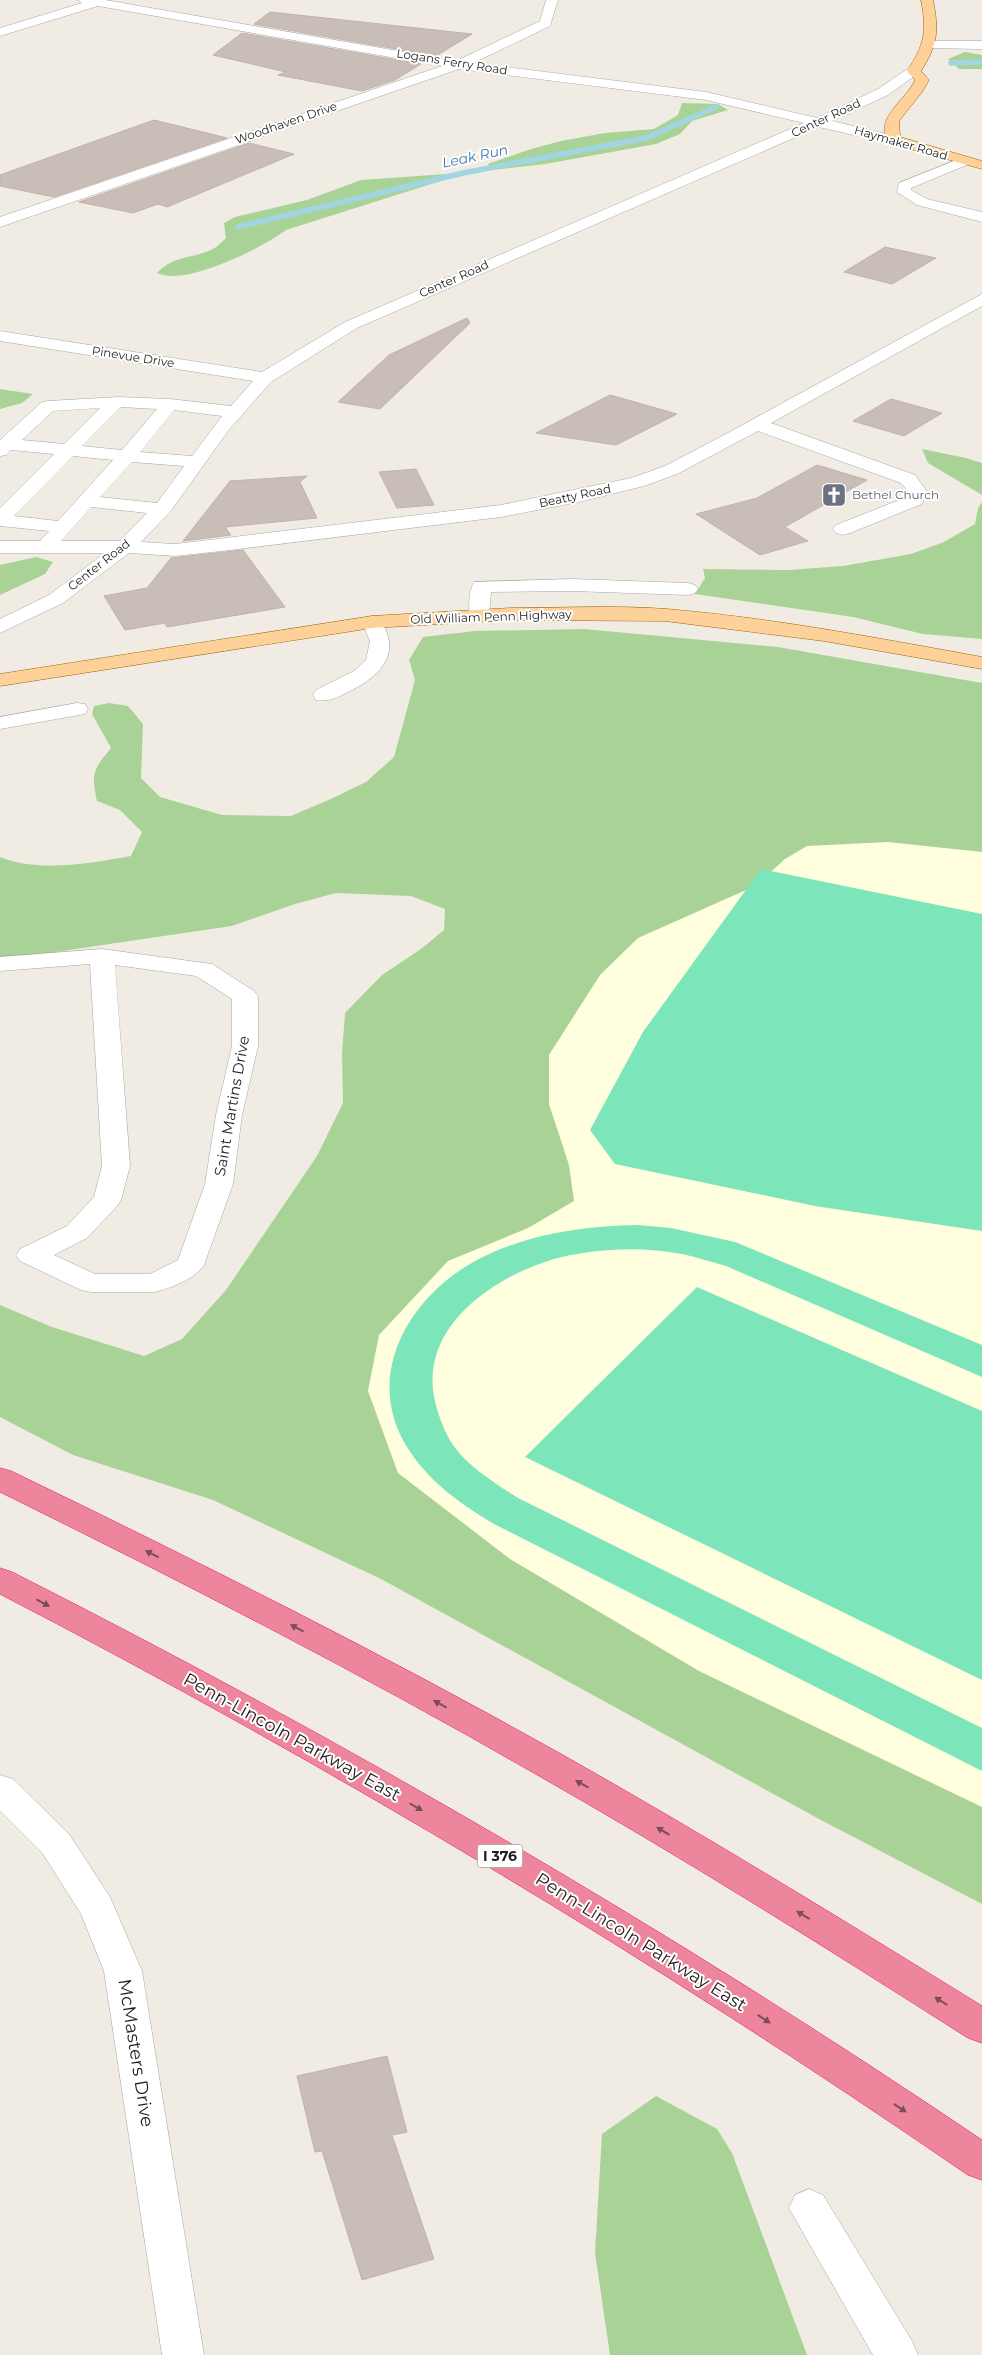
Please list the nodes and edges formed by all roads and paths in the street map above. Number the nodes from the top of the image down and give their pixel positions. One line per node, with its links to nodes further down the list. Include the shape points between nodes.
1 (552, 0): 7 (street, Woodhaven Drive, via 546,22)
2 (927, 0): 5 (main road, Center Road, via 933,28)
3 (90, 1): 4 (street); 7 (street, Logans Ferry Road)
4 (0, 32)
5 (930, 45): 6 (street); 8 (main road, Center Road)
6 (982, 45)
7 (458, 65): 9 (street, Logans Ferry Road, via 706,96); 14 (street, Woodhaven Drive)
8 (914, 71): 9 (street, Center Road, via 883,92); 10 (main road, via 922,80 913,98 892,118 889,127)
9 (821, 122): 10 (street, Haymaker Road); 17 (street, Center Road, via 351,325)
10 (894, 140): 11 (main road, Haymaker Road)
11 (964, 161): 12 (main road, Haymaker Road); 13 (street, via 904,186 904,192 922,202)
12 (982, 165)
13 (982, 217)
14 (0, 222)
15 (982, 299): 21 (street, Beatty Road)
16 (0, 336): 17 (street, Pinevue Drive)
17 (265, 378): 20 (street, Center Road)
18 (116, 402): 19 (street); 22 (street, via 48,406); 23 (street)
19 (170, 404): 20 (street); 24 (street)
20 (235, 412): 25 (street, Center Road)
21 (757, 424): 30 (street, via 908,479 918,492 915,500); 33 (street, Beatty Road, via 671,470 579,496 434,520 222,545 174,550)
22 (3, 447): 23 (street)
23 (67, 450): 24 (street); 28 (street)
24 (127, 456): 25 (street); 26 (street)
25 (196, 462): 27 (street, Center Road)
26 (86, 501): 27 (street); 29 (street)
27 (162, 509): 33 (street, Center Road)
28 (0, 520): 29 (street)
29 (63, 526): 32 (street)
30 (843, 529)
31 (0, 547): 32 (street, Beatty Road)
32 (45, 547): 33 (street, Beatty Road)
33 (124, 547): 37 (street, Center Road, via 56,599)
34 (688, 589): 35 (street, via 481,586)
35 (479, 615): 36 (main road, Old William Penn Highway); 38 (main road, Old William Penn Highway, via 664,615 824,635)
36 (372, 622): 39 (main road, Old William Penn Highway); 40 (street, via 380,640 378,658 363,676)
37 (0, 627)
38 (982, 663)
39 (0, 680)
40 (324, 695)
41 (77, 709): 42 (street)
42 (0, 723)
43 (102, 956): 43 (street, Saint Martins Drive, via 116,1166 107,1200 77,1232 30,1255 91,1283 155,1283 190,1265 219,1184 229,1115 245,1046 245,996 203,969); 44 (street, Saint Martins Drive)
44 (0, 964)
45 (0, 1479): 48 (highway, one-way to 45, via 624,1808 438,1703 257,1606)
46 (0, 1580): 49 (highway, Penn-Lincoln Parkway East / I 376, one-way to 49, via 194,1682 554,1887)
47 (0, 1789): 51 (street, McMasters Drive, via 56,1844 97,1908 123,1971)
48 (982, 2026)
49 (982, 2162)
50 (809, 2208): 52 (street)
51 (183, 2355)
52 (897, 2355)

